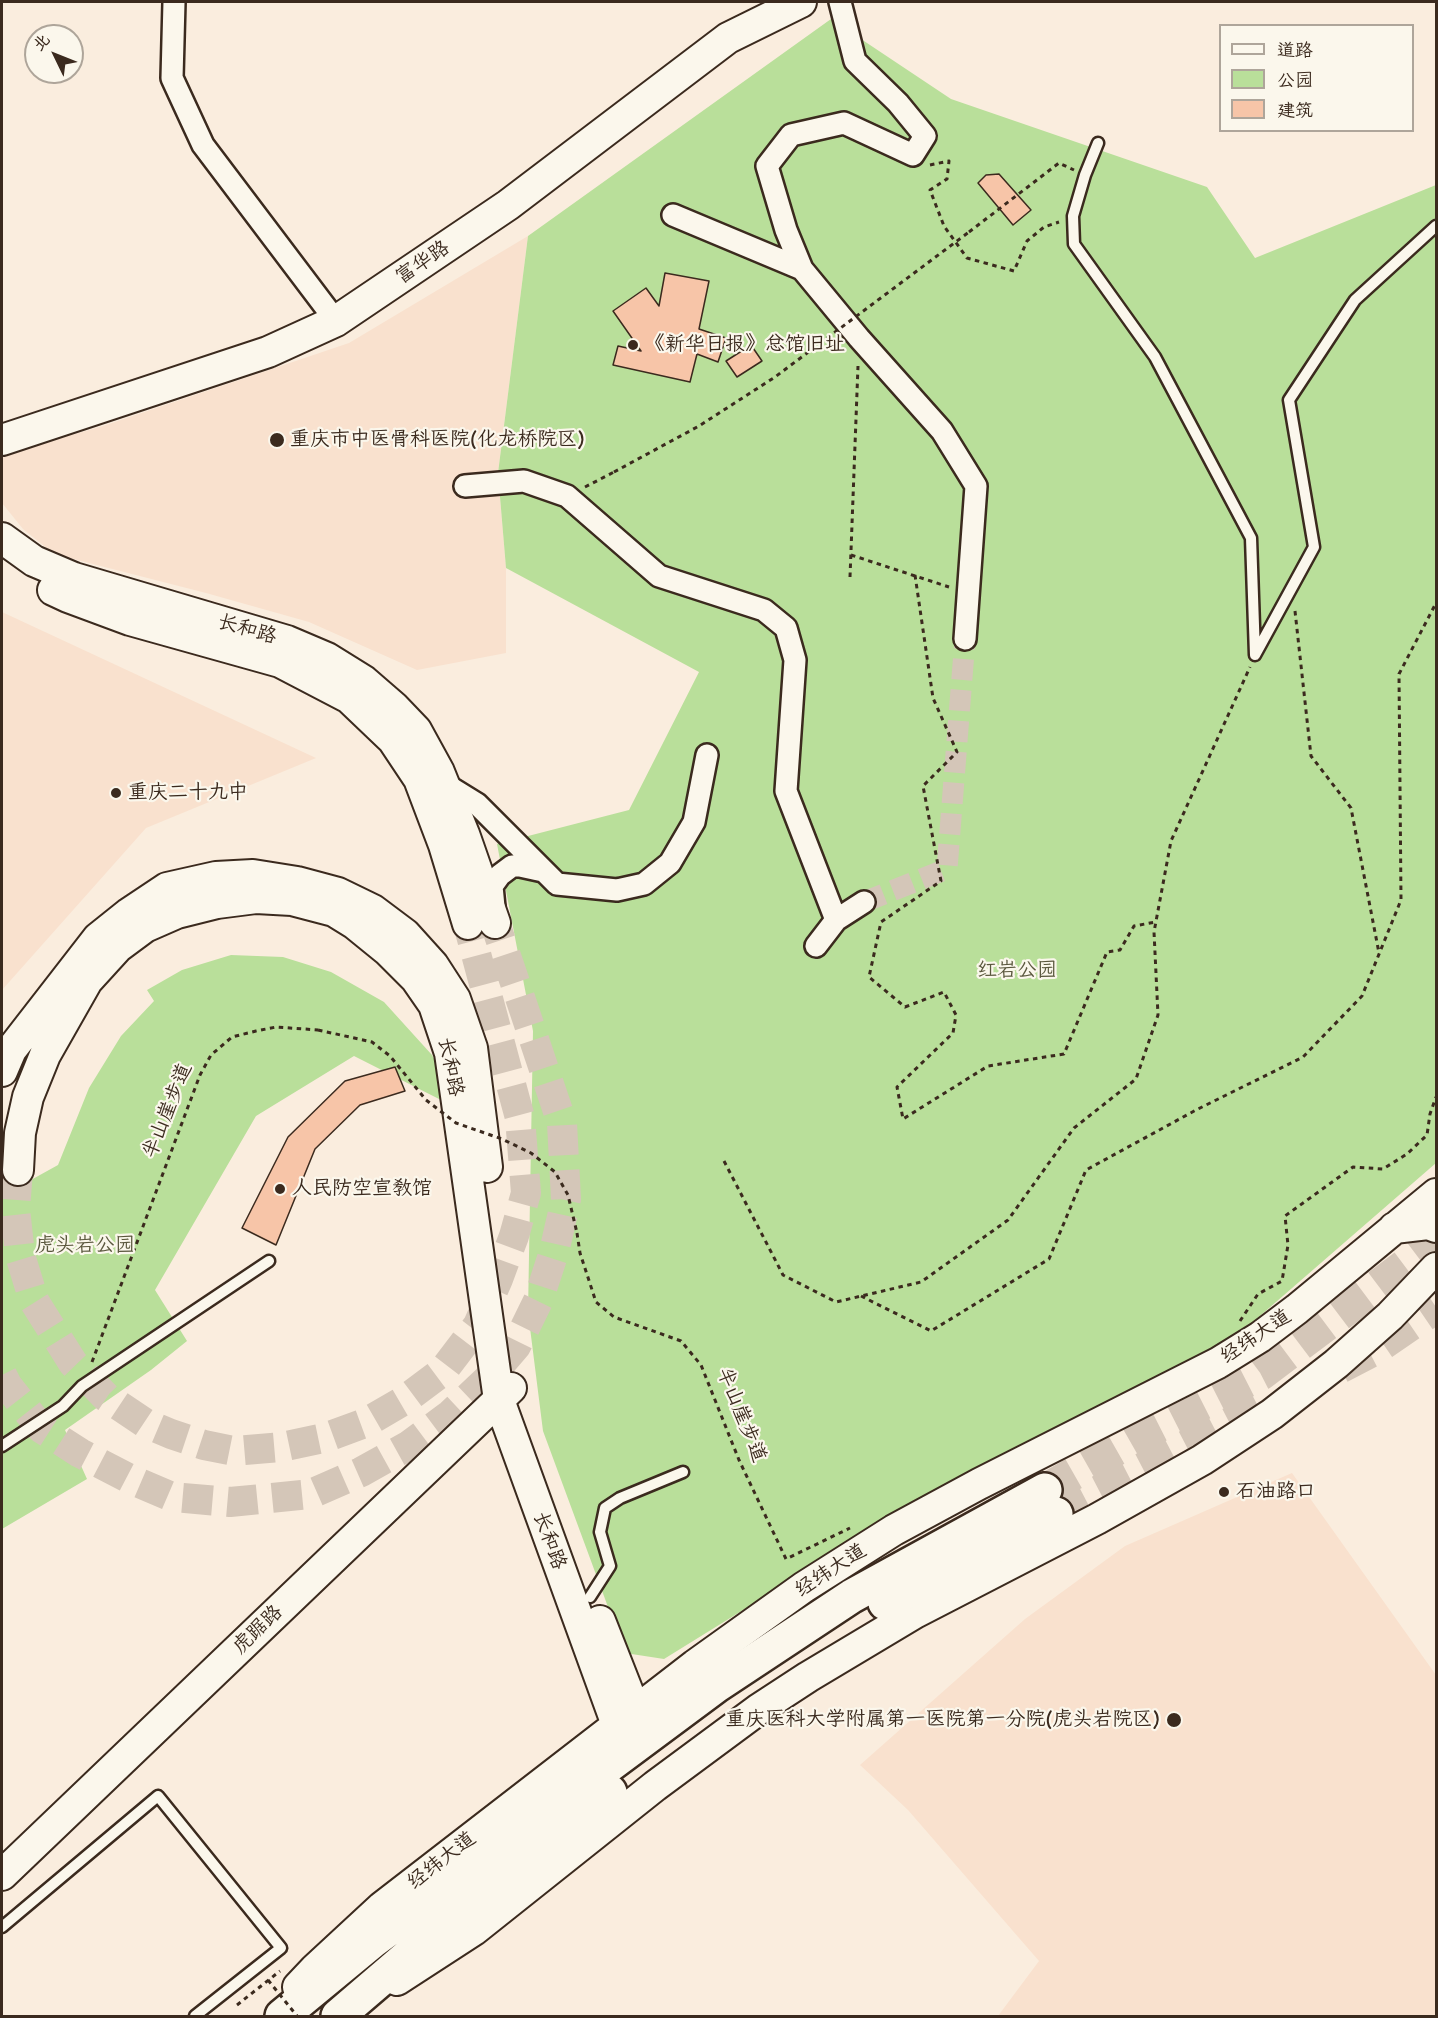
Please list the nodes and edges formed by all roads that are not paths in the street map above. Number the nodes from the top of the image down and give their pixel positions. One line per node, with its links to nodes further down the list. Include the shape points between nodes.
1 (174, 2): 9 (street, via 172,78 203,145)
2 (778, 2): 9 (main road, 富华路, via 725,30)
3 (801, 2): 9 (main road, 富华路, via 728,38 508,206)
4 (840, 2): 8 (street, via 855,61 925,136 913,155 844,123 791,135 767,166)
5 (1098, 143): 7 (lane, via 1073,216 1074,244 1155,357 1251,537 1255,656 1314,547 1289,400 1355,300)
6 (673, 215): 8 (street)
7 (1437, 226)
8 (802, 269): 15 (street, via 942,431 976,486)
9 (332, 315): 10 (main road, 富华路); 11 (main road, 富华路, via 268,352)
10 (2, 422)
11 (2, 440)
12 (465, 486): 20 (street, via 524,481 567,496 659,576 764,610 786,628 795,660 786,791)
13 (2, 538): 17 (main road, 长和路, via 34,561 74,578 287,641 327,658 364,681 416,730)
14 (2, 560): 21 (main road, 长和路, via 68,597 130,620 280,662 349,698 393,740 418,779)
15 (965, 639)
16 (707, 755): 18 (street, via 694,822 670,863 644,884 617,890 558,884)
17 (443, 783): 18 (street, via 477,804); 21 (main road, 长和路, via 464,834)
18 (543, 871): 21 (street, via 512,866 500,875 492,886)
19 (864, 902): 20 (street)
20 (836, 920): 22 (street)
21 (481, 923)
22 (816, 946)
23 (2, 1071): 30 (main road, 长和路, via 11,1050 98,938 167,888 216,877 253,876 338,893 373,910 405,933 433,965 455,999 472,1048)
24 (18, 1170): 30 (main road, 长和路, via 28,1096 45,1054 87,981 118,947 145,927 177,913 217,903 256,898 292,900 334,911 387,950 416,979 434,1005 450,1053)
25 (1437, 1194): 27 (main road, 经纬大道)
26 (1437, 1227): 27 (main road, via 1428,1224)
27 (1394, 1228): 36 (main road, 经纬大道, via 1298,1309 1218,1363 894,1530 804,1587)
28 (269, 1261): 31 (lane, via 82,1386 63,1406)
29 (1436, 1268): 43 (main road, via 1390,1316 1272,1414 1202,1460 915,1613 808,1677 663,1780 474,1930)
30 (505, 1385): 32 (main road, 虎踞路); 34 (main road, 长和路); 35 (main road, 长和路); 37 (main road, 虎踞路)
31 (2, 1446)
32 (437, 1459): 34 (main road, via 468,1439 485,1439 513,1462); 38 (main road, 虎踞路)
33 (683, 1472): 35 (lane, via 605,1508 600,1532 610,1566)
34 (532, 1496): 36 (main road, 长和路)
35 (590, 1597): 36 (main road, 长和路)
36 (626, 1718): 41 (main road, 经纬大道, via 382,1907 315,1969)
37 (2, 1853)
38 (2, 1875)
39 (2, 1927): 40 (lane, via 158,1796 281,1948)
40 (195, 2016)
41 (272, 2016)
42 (282, 2016): 43 (main road, via 373,1941 716,1686 852,1596 1051,1502 803,1652 728,1704 484,1893)
43 (340, 2016)

